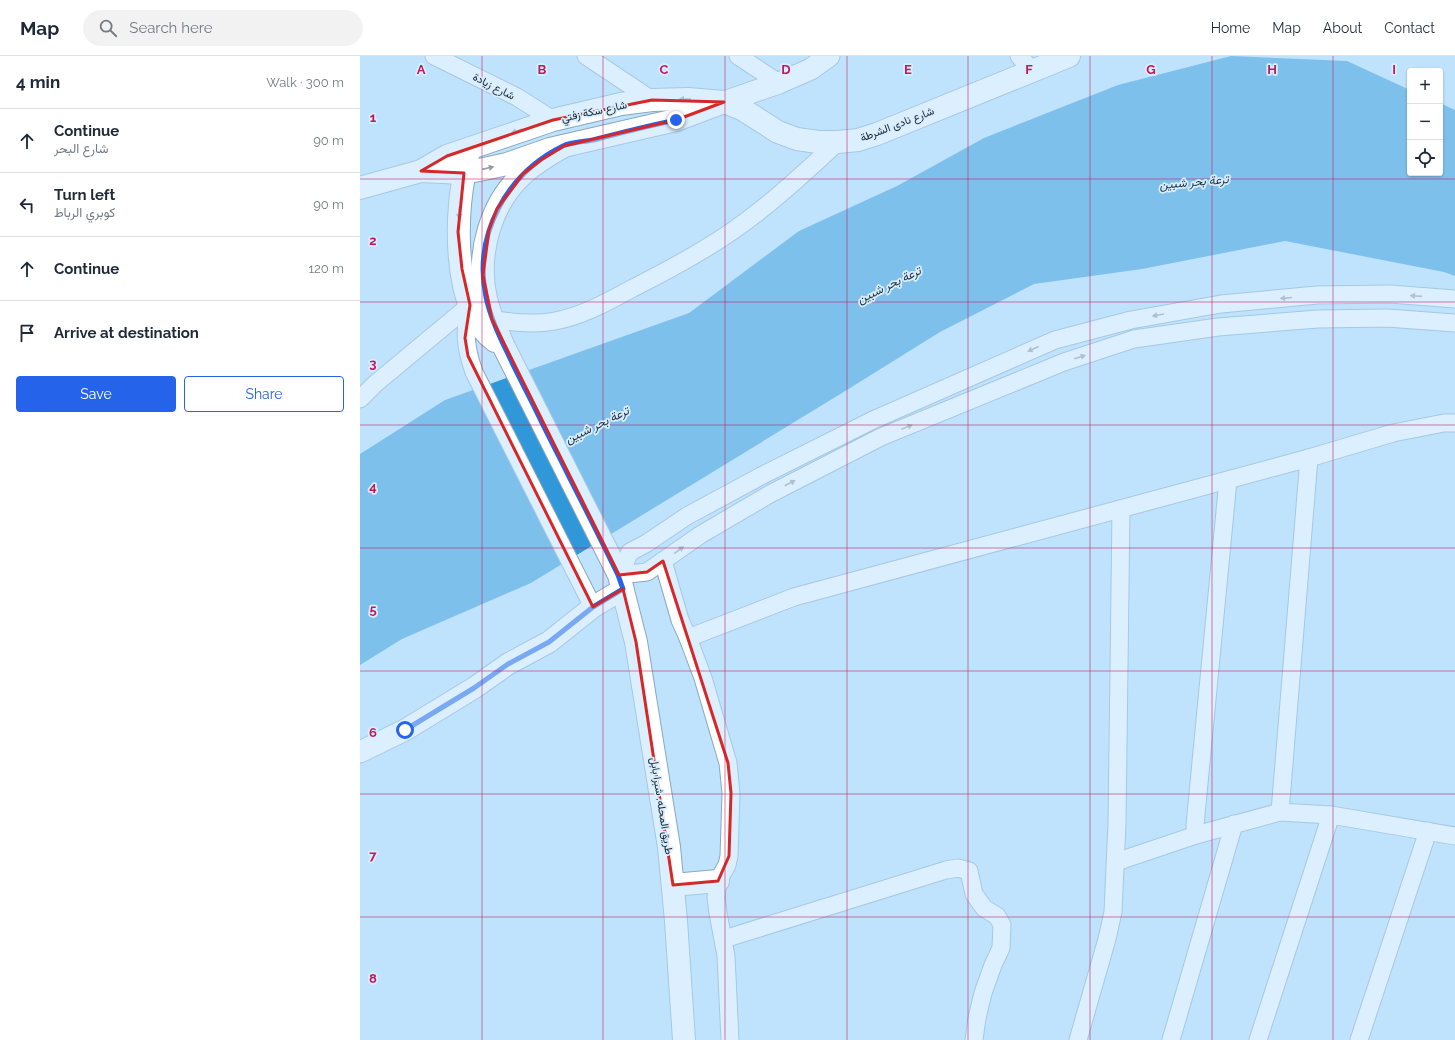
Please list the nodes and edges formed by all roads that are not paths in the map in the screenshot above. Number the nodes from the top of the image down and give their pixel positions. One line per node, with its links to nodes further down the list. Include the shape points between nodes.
1 (434, 56): 10 (street, شارع زيادة, via 517,98)
2 (586, 56): 8 (street)
3 (738, 56): 7 (street)
4 (829, 56): 7 (street, شارع سكة زفتي, via 811,69)
5 (1069, 56): 6 (main road, شارع نادى الشرطة)
6 (1025, 63): 11 (main road, شارع نادى الشرطة, via 877,134 858,140)
7 (779, 83): 9 (street, شارع سكة زفتي)
8 (652, 100): 9 (main road, شارع سكة زفتي, one-way to 8); 10 (main road, شارع سكة زفتي, via 621,104)
9 (724, 102): 11 (main road, شارع نادى الشرطة, via 742,109 778,132 797,139); 12 (main road, via 676,120)
10 (553, 120): 13 (main road, شارع سكة زفتي, one-way to 13)
11 (838, 142): 19 (street, via 732,232 708,248 611,300 576,316 556,321 534,324)
12 (564, 146): 15 (main road, one-way to 12, via 508,164); 19 (main road, طريق المحله, شبرا بابل, via 523,174 497,209 484,252 483,275)
13 (471, 147): 14 (main road, شارع سكة زفتي, via 447,156); 15 (main road)
14 (421, 171): 15 (main road); 16 (main road, شارع سكة زفتي)
15 (464, 173): 18 (main road, one-way to 18, via 458,232 462,269)
16 (364, 184)
17 (1455, 300): 28 (street, one-way to 28, via 1383,294 1317,296 1221,304 1131,320 1055,340 873,420 760,476 687,516 630,552)
18 (470, 305): 21 (main road, via 483,330); 22 (street); 29 (street, via 466,321 466,338 468,356 474,372)
19 (492, 319): 21 (main road, طريق المحله, شبرا بابل)
20 (1455, 323): 27 (street, one-way to 20, via 700,535 770,494 881,437 1064,362 1134,339 1218,327 1318,319 1387,318)
21 (508, 354): 28 (main road, طريق المحله, شبرا بابل)
22 (360, 399)
23 (1455, 423): 24 (street, via 1394,433)
24 (1309, 458): 25 (street); 32 (street)
25 (1228, 480): 26 (street); 36 (street, via 1195,818)
26 (1121, 509): 30 (street, via 794,597); 38 (street)
27 (663, 561): 28 (street, via 647,572); 30 (street, via 680,620)
28 (621, 582): 29 (street); 39 (main road, طريق المحله, شبرا بابل, via 636,642 669,847)
29 (593, 607): 31 (street, via 549,642 508,664 405,730)
30 (688, 638): 39 (street, via 720,731 728,763 731,793 727,866)
31 (360, 752)
32 (1280, 812): 33 (street); 34 (street)
33 (1331, 816): 35 (street); 46 (street)
34 (1234, 824): 36 (street); 45 (street)
35 (1428, 831): 37 (street); 47 (street)
36 (1196, 834): 38 (street)
37 (1455, 836)
38 (1116, 862): 44 (street, via 1113,912)
39 (697, 883): 40 (street, via 716,897); 41 (main road, طريق المحله, شبرا بابل)
40 (724, 939): 42 (street); 43 (street, via 946,870 958,868 969,871 974,894 984,908 997,916 1002,925 1000,948 983,992)
41 (684, 1040)
42 (730, 1040)
43 (974, 1040)
44 (1078, 1040)
45 (1171, 1040)
46 (1258, 1040)
47 (1359, 1040)

